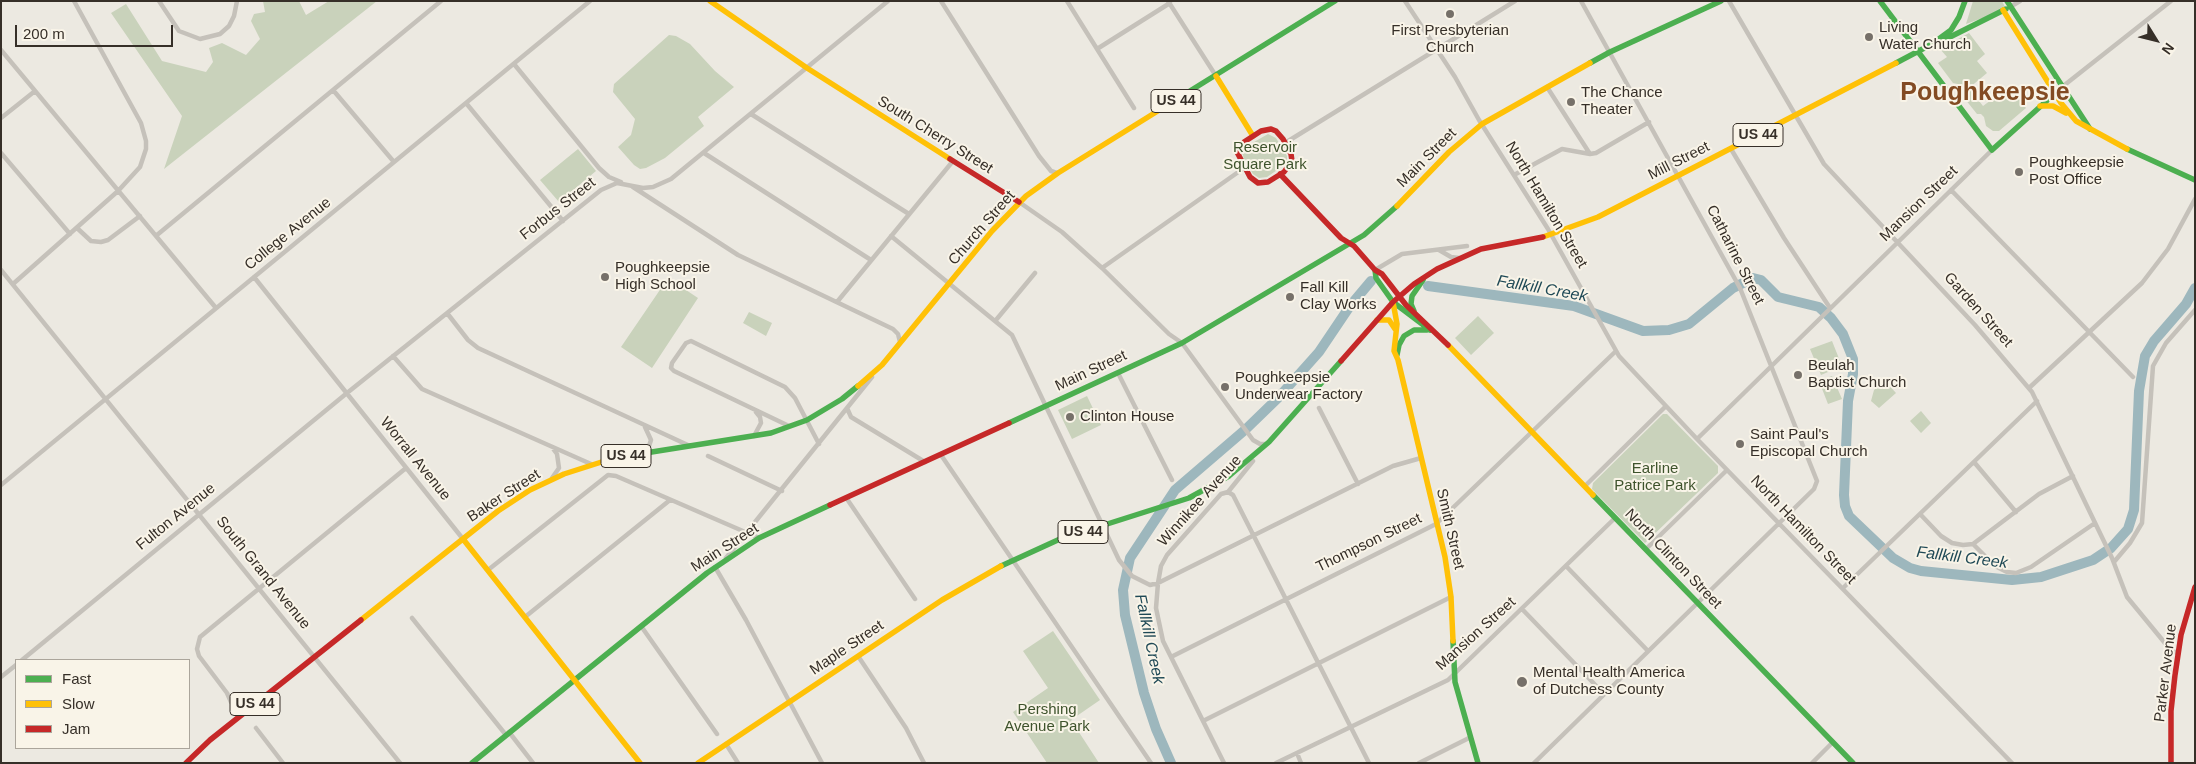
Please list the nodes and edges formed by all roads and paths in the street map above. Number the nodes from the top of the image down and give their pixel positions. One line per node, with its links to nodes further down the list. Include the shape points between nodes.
1 (74, 1): 64 (street, via 128,97 146,141 144,159)
2 (159, 1): 3 (street, via 179,31 200,39 220,34 229,26)
3 (237, 1)
4 (441, 1): 34 (street)
5 (590, 1): 29 (street, College Avenue)
6 (710, 1): 30 (main road, South Cherry Street)
7 (888, 1): 30 (street, Forbus Street)
8 (941, 1): 57 (street, via 1039,156 1051,171)
9 (1066, 1): 25 (street)
10 (1335, 1): 31 (main road, Church Street / US 44)
11 (1405, 1): 26 (street, North Hamilton Street)
12 (1515, 1): 26 (street)
13 (1581, 1): 27 (street, Catharine Street)
14 (1721, 1): 27 (main road, Main Street)
15 (1729, 1): 41 (street, Garden Street)
16 (1880, 1): 28 (main road)
17 (1965, 1): 23 (main road, US 44, via 1951,30)
18 (2020, 1): 21 (street, Mill Street)
19 (2171, 1): 33 (street, Mansion Street)
20 (1169, 2): 25 (street); 31 (street)
21 (2009, 4): 22 (main road, Mill Street); 33 (main road)
22 (2003, 10): 23 (main road, Mill Street); 36 (main road)
23 (1928, 47): 28 (main road, Mill Street / US 44)
24 (1, 50): 35 (street)
25 (1097, 50): 39 (street)
26 (1436, 50): 45 (street, North Hamilton Street); 48 (street)
27 (1610, 52): 32 (main road, Main Street); 44 (street, Catharine Street)
28 (1918, 52): 41 (main road, Mill Street / US 44); 50 (main road)
29 (514, 64): 37 (street, College Avenue); 62 (street, via 599,168)
30 (807, 68): 40 (street, Forbus Street); 54 (main road, South Cherry Street)
31 (1216, 76): 47 (main road); 57 (main road, Church Street / US 44)
32 (1547, 87): 45 (main road, Main Street); 53 (street)
33 (2062, 87): 36 (main road, Mansion Street); 46 (main road)
34 (333, 90): 55 (street); 72 (street)
35 (35, 91): 42 (street); 64 (street)
36 (2055, 93): 38 (main road, Mansion Street); 43 (main road)
37 (466, 103): 55 (street, College Avenue); 69 (street)
38 (2038, 107): 43 (main road, via 2055,107); 50 (main road, Mansion Street)
39 (1134, 108)
40 (751, 114): 52 (street, Forbus Street); 67 (street)
41 (1794, 116): 49 (main road, Mill Street / US 44); 75 (street, Garden Street, via 1833,175)
42 (1, 118)
43 (2074, 119): 46 (main road)
44 (1649, 122): 53 (street); 60 (street, Catharine Street)
45 (1482, 124): 59 (street, North Hamilton Street); 76 (main road, Main Street, via 1432,168 1377,225)
46 (2090, 129): 61 (main road)
47 (1253, 136): 48 (main road, via 1271,129); 56 (main road, via 1238,149 1237,156)
48 (1285, 143): 58 (main road, via 1292,161)
49 (1731, 148): 60 (main road, Mill Street / US 44); 93 (street)
50 (1992, 150): 63 (street, Mansion Street)
51 (1, 153): 71 (street)
52 (704, 153): 62 (street, Forbus Street, via 663,184 642,188); 80 (street)
53 (1590, 154): 59 (street, via 1562,149)
54 (953, 161): 66 (main road, South Cherry Street); 67 (street)
55 (394, 162): 86 (street, College Avenue)
56 (1244, 168): 58 (main road, via 1258,183 1265,183); 81 (street)
57 (1058, 173): 66 (main road, Church Street / US 44)
58 (1280, 174): 76 (main road, North Clinton Street)
59 (1514, 175): 73 (street, North Hamilton Street)
60 (1678, 175): 73 (main road, Mill Street / US 44, via 1589,221); 107 (street, Catharine Street, via 1737,281)
61 (2195, 180)
62 (626, 184): 69 (street, Forbus Street, via 608,186); 90 (street, via 738,255)
63 (1951, 190): 75 (street, Mansion Street); 100 (street)
64 (118, 191): 68 (street); 70 (street)
65 (2195, 199): 100 (street, via 2151,273)
66 (1019, 202): 81 (street, South Cherry Street, via 1052,224); 87 (main road, Church Street / US 44)
67 (910, 214): 74 (street)
68 (140, 216): 70 (street, via 108,240 100,242 91,241); 72 (street)
69 (562, 221): 95 (street, Forbus Street)
70 (78, 228): 71 (street)
71 (70, 234): 88 (street)
72 (157, 235): 92 (street)
73 (1552, 235): 79 (main road, Mill Street / US 44, via 1490,247); 104 (street, North Hamilton Street)
74 (891, 236): 80 (street); 87 (street)
75 (1898, 242): 93 (street, Mansion Street); 111 (street, Garden Street)
76 (1349, 243): 83 (main road, North Clinton Street); 102 (main road, Main Street)
77 (1467, 246): 78 (street)
78 (1435, 249): 79 (street); 83 (street, via 1402,254)
79 (1459, 258): 85 (main road, Mill Street / US 44)
80 (872, 260): 90 (street)
81 (1102, 268): 102 (street, South Cherry Street)
82 (1, 270): 88 (street, South Grand Avenue)
83 (1375, 270): 89 (main road, North Clinton Street, via 1382,274); 91 (main road, North Clinton Street, via 1376,278)
84 (1035, 273): 97 (street)
85 (1429, 274): 89 (main road, Mill Street / US 44); 96 (main road, via 1412,296 1411,304)
86 (254, 278): 92 (street, College Avenue); 112 (street, Worrall Avenue)
87 (950, 283): 97 (street); 103 (main road, Church Street / US 44)
88 (13, 284): 113 (street, South Grand Avenue)
89 (1399, 297): 91 (main road, Winnikee Avenue / US 44); 96 (main road, North Clinton Street)
90 (837, 302): 103 (street, via 893,329 899,336)
91 (1393, 302): 98 (main road, Winnikee Avenue / US 44); 99 (main road, North Clinton Street); 101 (main road, Smith Street, via 1397,321)
92 (216, 308): 113 (street, College Avenue)
93 (1830, 309): 107 (street, Mansion Street)
94 (2195, 310): 168 (street, via 2160,351 2153,366 2142,523)
95 (447, 313): 105 (street, Forbus Street); 123 (street, via 478,348)
96 (1416, 315): 99 (main road, North Clinton Street)
97 (996, 320): 115 (street, via 1013,336)
98 (1376, 321): 101 (main road, via 1389,320); 129 (main road, Winnikee Avenue / US 44)
99 (1432, 331): 106 (main road, via 1418,329 1404,336 1399,345); 125 (main road, North Clinton Street)
100 (2090, 332): 110 (street); 111 (street)
101 (1395, 334): 106 (main road, Smith Street, via 1393,347)
102 (1182, 343): 109 (main road, Main Street); 129 (street, South Cherry Street, via 1243,427 1258,444)
103 (898, 347): 108 (main road, Church Street / US 44)
104 (1616, 351): 116 (street, North Hamilton Street); 125 (street, Thompson Street)
105 (393, 356): 112 (street, Forbus Street); 131 (street, via 422,389)
106 (1398, 360): 136 (main road, Smith Street)
107 (1771, 366): 127 (street, Mansion Street); 156 (street, Catharine Street, via 1816,479 1814,489)
108 (876, 372): 117 (street, Church Street); 121 (main road, Baker Street / US 44, via 842,400)
109 (1118, 373): 115 (main road, Main Street); 143 (street)
110 (2134, 377)
111 (2029, 388): 114 (street, Garden Street)
112 (347, 393): 140 (street, Worrall Avenue); 153 (street, Fulton Avenue)
113 (106, 399): 146 (street, College Avenue); 153 (street, South Grand Avenue)
114 (2037, 402): 138 (street); 142 (street, Garden Street)
115 (1047, 406): 134 (main road, Main Street); 159 (street)
116 (1666, 406): 127 (street, North Hamilton Street); 147 (street)
117 (847, 408): 120 (street); 122 (street, Church Street)
118 (1319, 408): 145 (street)
119 (751, 409): 121 (street, via 672,369 672,363 686,343 695,342 785,387); 124 (street); 126 (street, via 761,420 760,429)
120 (851, 417): 122 (street); 137 (street)
121 (807, 420): 124 (main road, Baker Street / US 44); 128 (street)
122 (835, 423): 128 (street, Church Street)
123 (644, 426): 130 (street); 133 (street, via 650,432 650,446)
124 (790, 426): 126 (main road, Baker Street / US 44)
125 (1533, 433): 147 (main road, North Clinton Street); 158 (street, Thompson Street)
126 (752, 438): 130 (main road, Baker Street / US 44)
127 (1697, 439): 141 (street, North Hamilton Street)
128 (818, 444): 148 (street, Church Street)
129 (1267, 444): 132 (main road, Winnikee Avenue / US 44)
130 (691, 446): 133 (main road, Baker Street / US 44)
131 (553, 448): 139 (street); 144 (street, via 558,454 559,468)
132 (1259, 452): 149 (street, Winnikee Avenue); 159 (main road, Winnikee Avenue / US 44, via 1205,490 1156,510)
133 (638, 454): 139 (main road, Baker Street / US 44)
134 (941, 455): 137 (main road, Main Street); 167 (street)
135 (708, 456): 148 (street)
136 (1421, 458): 145 (street, via 1394,466); 158 (main road, Smith Street)
137 (925, 462): 150 (main road, Main Street)
138 (1974, 462): 152 (street); 154 (street)
139 (591, 464): 144 (main road, Baker Street / US 44)
140 (406, 468): 163 (street, Worrall Avenue); 174 (street)
141 (1727, 470): 156 (street, North Hamilton Street); 165 (street)
142 (2073, 476): 152 (street, via 2039,494); 157 (street, Garden Street)
143 (1172, 480)
144 (547, 482): 163 (main road, Baker Street / US 44, via 514,500)
145 (1358, 484): 161 (street)
146 (1, 486)
147 (1585, 486): 155 (main road, North Clinton Street)
148 (782, 491): 160 (street, Church Street)
149 (1228, 492): 161 (street, via 1233,495); 172 (street, Winnikee Avenue, via 1221,494 1167,555)
150 (847, 499): 162 (main road, Main Street); 177 (street)
151 (670, 500): 160 (street); 171 (street, via 608,475); 181 (street)
152 (2016, 512): 164 (street)
153 (199, 514): 174 (street, South Grand Avenue); 189 (street, Fulton Avenue)
154 (1920, 514): 164 (street, via 1952,543); 175 (street)
155 (1615, 518): 165 (main road, North Clinton Street); 169 (street, Mansion Street)
156 (1780, 523): 175 (street, North Hamilton Street); 179 (street)
157 (2095, 523): 164 (street, via 2032,567 2016,572 1994,566); 168 (street, Garden Street)
158 (1436, 524): 176 (main road, Smith Street); 178 (street, Thompson Street)
159 (1103, 525): 167 (main road, US 44); 172 (street, via 1130,574 1150,585)
160 (746, 534): 162 (street); 166 (street, Church Street)
161 (1254, 536): 172 (street); 178 (street)
162 (759, 538): 166 (main road, Main Street)
163 (463, 539): 171 (main road, Worrall Avenue); 187 (main road, Baker Street / US 44)
164 (1972, 544)
165 (1646, 549): 179 (main road, North Clinton Street)
166 (726, 559): 170 (main road, Main Street)
167 (1012, 560): 186 (main road, Maple Street / US 44, via 958,590); 217 (street)
168 (2114, 562): 185 (street, Garden Street, via 2129,600 2169,648)
169 (1566, 566): 180 (street, Mansion Street); 184 (street)
170 (715, 567): 183 (main road, Main Street); 196 (street)
171 (488, 570): 181 (main road, Worrall Avenue)
172 (1158, 583): 188 (street, Winnikee Avenue, via 1156,608 1159,626)
173 (2195, 587): 185 (main road, Parker Avenue)
174 (259, 588): 187 (street, South Grand Avenue); 197 (street, via 204,632 198,642 199,656)
175 (1843, 588): 227 (street, North Hamilton Street)
176 (1452, 596): 190 (street); 192 (main road, Smith Street)
177 (915, 599)
178 (1286, 599): 188 (street, Thompson Street); 190 (street)
179 (1698, 603): 184 (street); 204 (main road, North Clinton Street)
180 (1522, 609): 192 (street, Mansion Street); 195 (street)
181 (525, 617): 194 (main road, Worrall Avenue)
182 (412, 618): 201 (street)
183 (641, 626): 194 (main road, Main Street); 202 (street)
184 (1648, 651): 195 (street)
185 (2178, 654): 228 (main road, Parker Avenue, via 2172,702)
186 (858, 656): 196 (main road, Maple Street / US 44); 216 (street, via 906,728)
187 (315, 657): 207 (main road, US 44, via 210,740); 209 (street, South Grand Avenue)
188 (1171, 657): 198 (street, Winnikee Avenue)
189 (23, 659)
190 (1318, 663): 198 (street); 199 (street)
191 (15, 666): 193 (street)
192 (1455, 672): 199 (street, Mansion Street, via 1448,680); 203 (main road, Smith Street)
193 (1, 677)
194 (575, 680): 201 (main road, Main Street); 212 (main road, Worrall Avenue)
195 (1604, 694): 224 (street)
196 (790, 701): 205 (main road, Maple Street / US 44); 215 (street)
197 (231, 702)
198 (1203, 721): 218 (street, Winnikee Avenue)
199 (1351, 726): 206 (street, Mansion Street); 221 (street)
200 (256, 728): 208 (street)
201 (508, 734): 210 (main road, Main Street); 211 (street)
202 (717, 734)
203 (1470, 738): 222 (street); 223 (main road, Smith Street)
204 (1833, 742): 225 (street); 226 (main road, North Clinton Street)
205 (726, 744): 213 (main road, Maple Street / US 44); 214 (street)
206 (1297, 753): 219 (street, Mansion Street); 220 (street)
207 (186, 763)
208 (283, 763)
209 (400, 763)
210 (472, 763)
211 (533, 763)
212 (640, 763)
213 (698, 763)
214 (738, 763)
215 (822, 763)
216 (924, 763)
217 (1151, 763)
218 (1224, 763)
219 (1276, 763)
220 (1302, 763)
221 (1369, 763)
222 (1419, 763)
223 (1478, 763)
224 (1534, 763)
225 (1812, 763)
226 (1853, 763)
227 (2012, 763)
228 (2171, 763)

